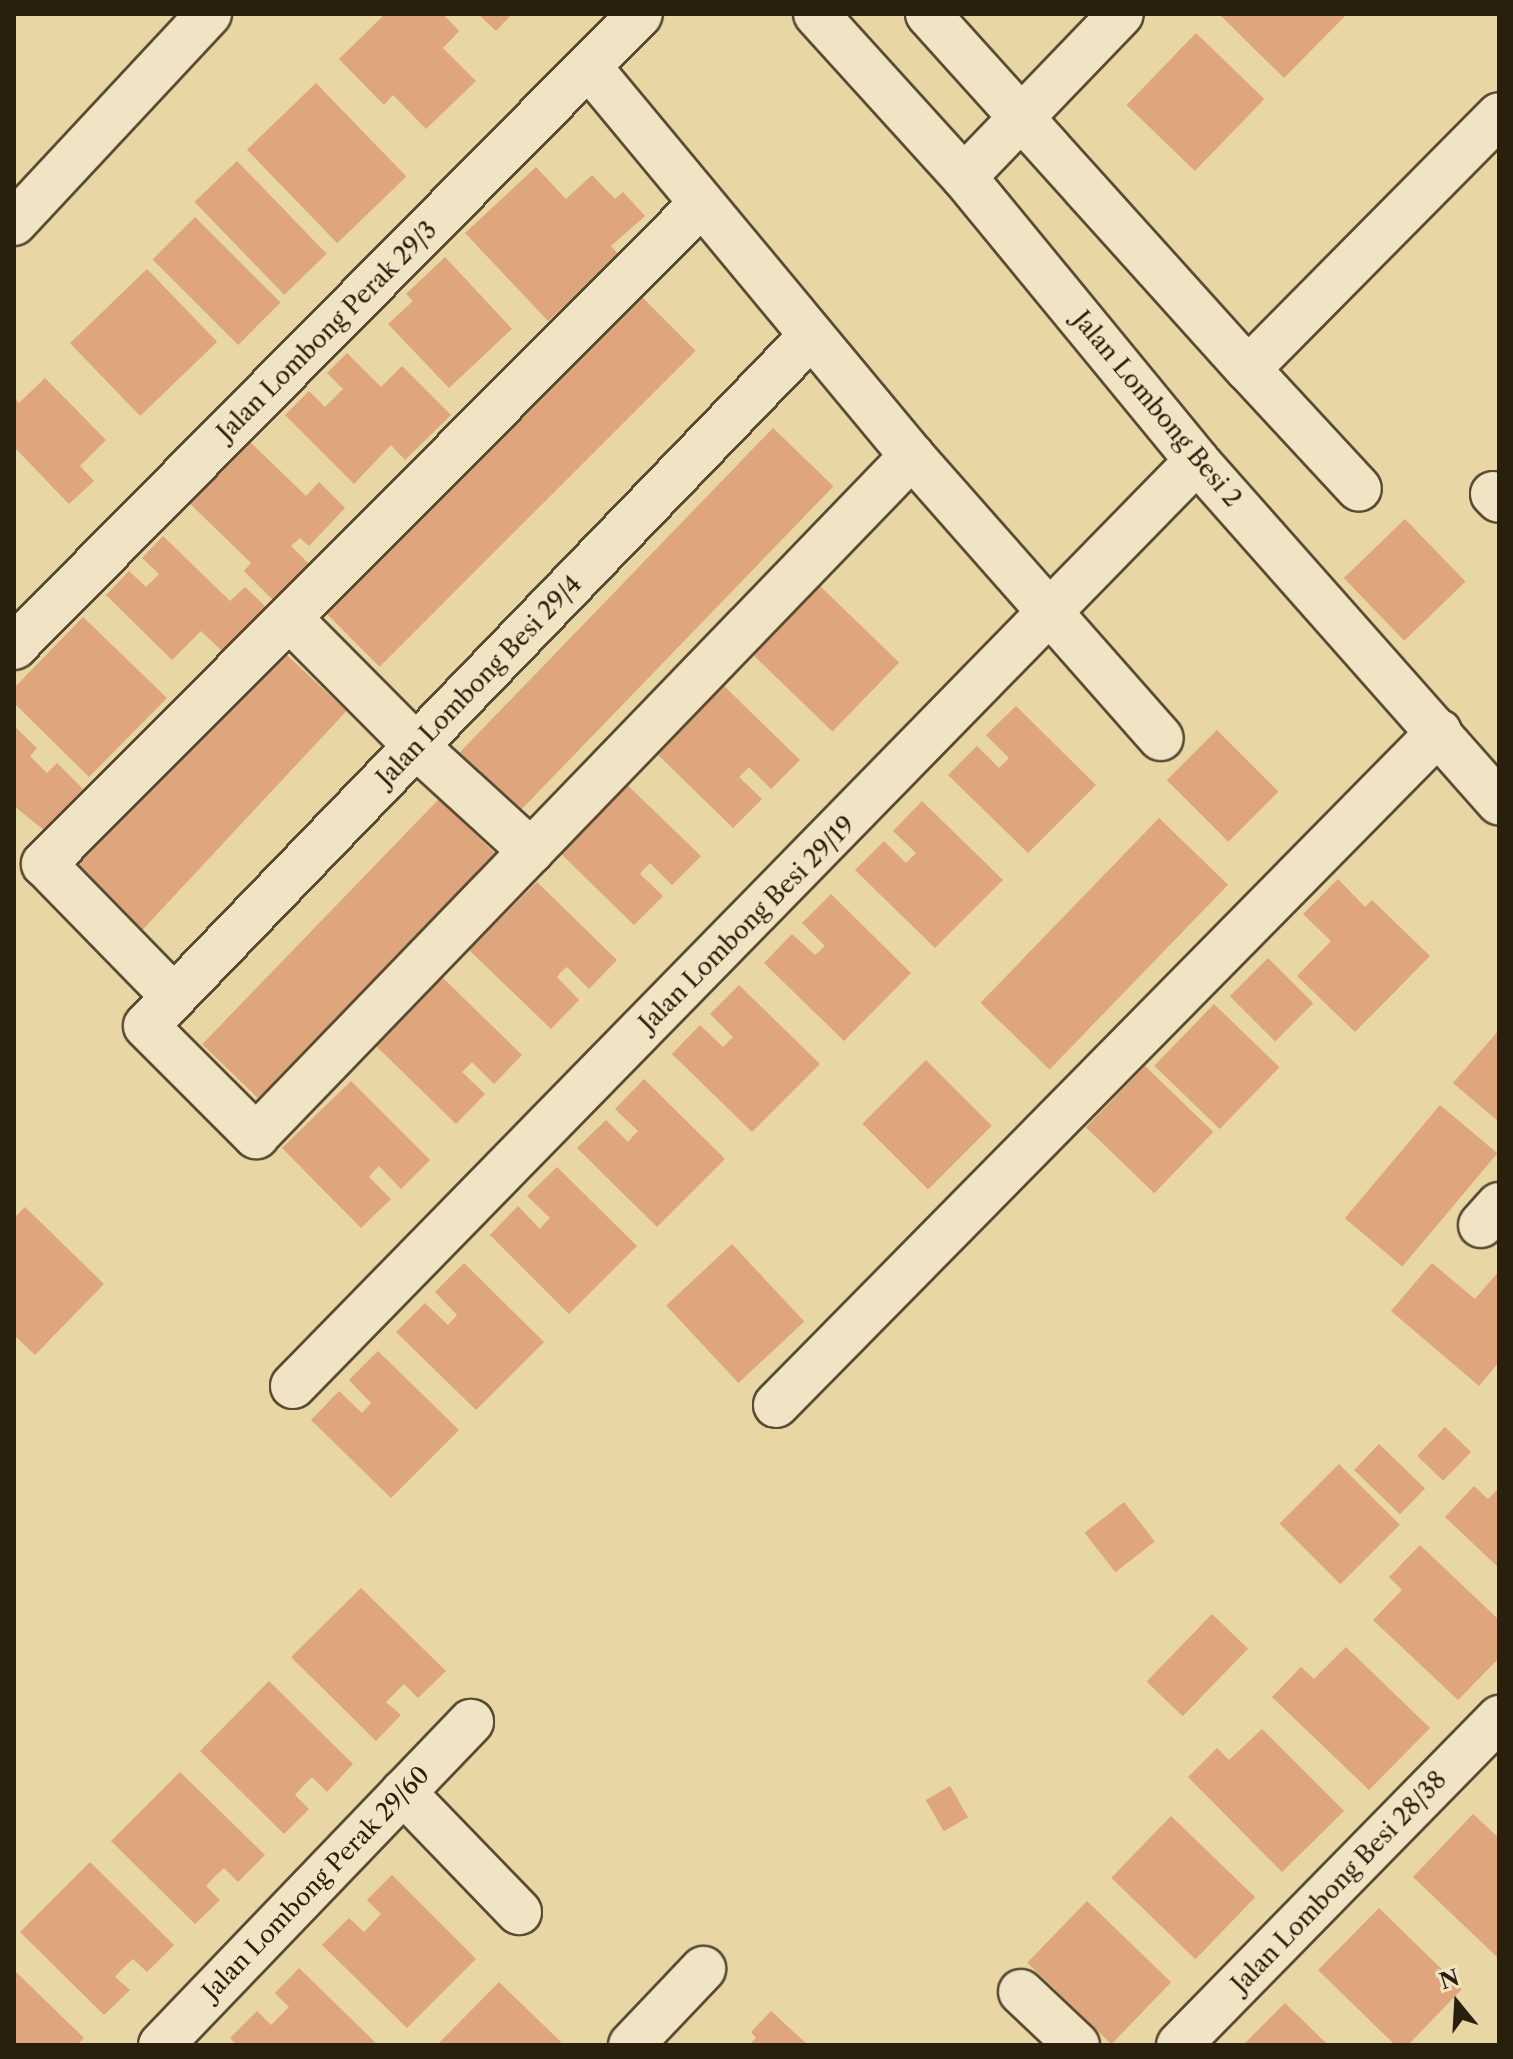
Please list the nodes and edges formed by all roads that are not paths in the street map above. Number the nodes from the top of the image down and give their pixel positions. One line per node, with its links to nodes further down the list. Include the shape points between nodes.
1 (209, 14): 11 (street)
2 (640, 14): 6 (street, Jalan Lombong Perak 29/3)
3 (816, 14): 9 (street, Jalan Lombong Besi 2)
4 (928, 14): 8 (street)
5 (1121, 14): 8 (street)
6 (589, 67): 10 (street); 19 (street, Jalan Lombong Perak 29/3)
7 (1499, 115): 13 (street)
8 (1018, 118): 9 (street); 13 (street)
9 (964, 177): 15 (street, Jalan Lombong Besi 2)
10 (701, 204): 12 (street); 18 (street)
11 (14, 223)
12 (811, 336): 14 (street); 22 (street, Jalan Lombong Besi 29/4)
13 (1248, 369): 16 (street)
14 (912, 456): 17 (street); 24 (street)
15 (1197, 461): 17 (street, Jalan Lombong Besi 29/19); 20 (street, Jalan Lombong Besi 2)
16 (1359, 489)
17 (1049, 617): 21 (street); 26 (street, Jalan Lombong Besi 29/19)
18 (289, 618): 22 (street); 25 (street, via 44,864)
19 (14, 647)
20 (1439, 732): 23 (street, Jalan Lombong Besi 2); 27 (street)
21 (1161, 738)
22 (416, 746): 24 (street); 25 (street, Jalan Lombong Besi 29/4)
23 (1499, 802)
24 (531, 851): 25 (street, via 256,1136)
25 (160, 1011)
26 (293, 1386)
27 (776, 1405)
28 (1499, 1718): 37 (street, Jalan Lombong Besi 28/38)
29 (471, 1722): 30 (street, Jalan Lombong Perak 29/60)
30 (403, 1792): 31 (street); 34 (street, Jalan Lombong Perak 29/60)
31 (519, 1912)
32 (703, 1969): 35 (street)
33 (1021, 1992): 36 (street)
34 (161, 2045)
35 (631, 2045)
36 (1077, 2045)
37 (1179, 2045)

